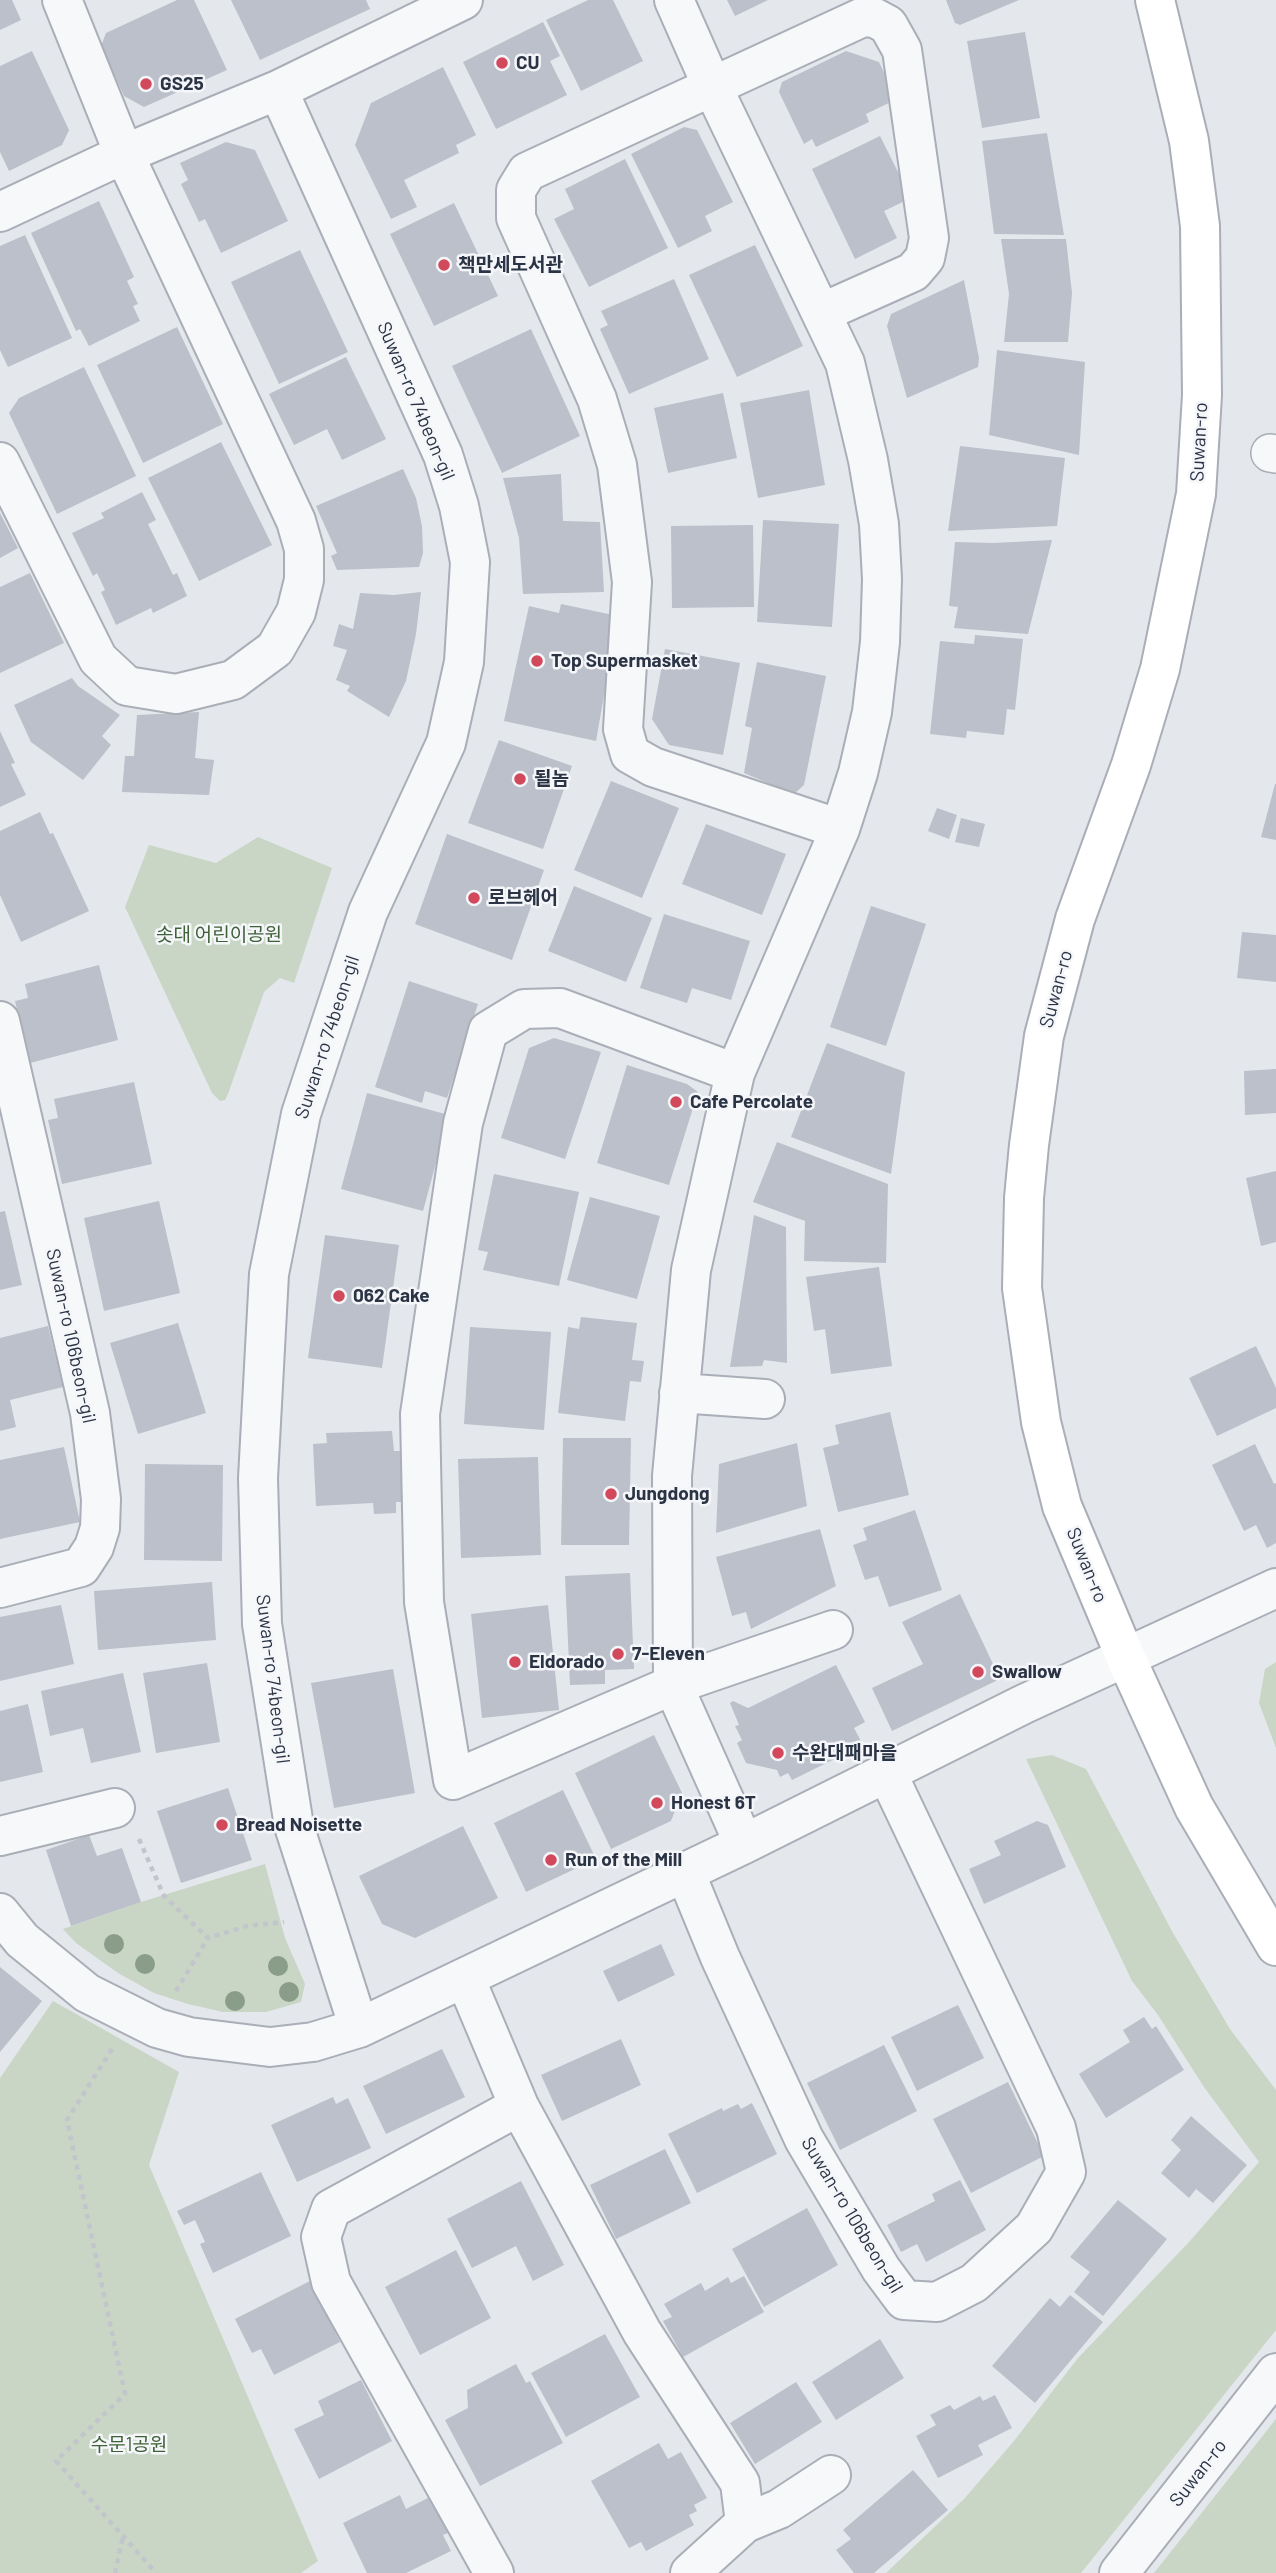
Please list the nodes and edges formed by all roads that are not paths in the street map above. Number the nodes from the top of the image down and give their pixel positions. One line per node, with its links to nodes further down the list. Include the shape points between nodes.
1 (463, 0): 6 (street)
2 (674, 0): 5 (street)
3 (1155, 0): 19 (main road, Suwan-ro, via 1189,141 1200,226 1202,395 1196,495 1160,669 1075,919 1044,1036 1026,1171 1022,1288 1041,1422 1062,1506)
4 (69, 2): 7 (street)
5 (712, 86): 9 (street); 9 (street, via 863,17 888,25 902,50 929,238 925,258 913,272); 11 (street, via 527,172 516,190 516,218 597,399 617,465 632,582 622,729 630,754 653,767)
6 (278, 90): 7 (street); 29 (street, Suwan-ro 74beon-gil, via 443,455 470,562 464,662 446,743 368,912 301,1114 269,1274 258,1478 262,1624 293,1826)
7 (124, 154): 8 (street); 10 (street, via 296,522 304,550 304,580 296,612 275,649 233,680 176,694 127,686 98,659)
8 (0, 212)
9 (821, 313): 11 (street, via 845,363 855,399 878,524 882,579 872,712 859,773)
10 (0, 462)
11 (840, 829): 13 (street)
12 (0, 1021): 16 (street, Suwan-ro 106beon-gil, via 90,1413 101,1499 100,1528 81,1567)
13 (735, 1073): 14 (street, via 691,1270); 20 (street, via 560,1008 524,1009 488,1031 463,1123 419,1414 424,1602 453,1780)
14 (679, 1393): 15 (street); 20 (street, via 672,1476)
15 (765, 1399)
16 (0, 1588)
17 (1276, 1588): 19 (street)
18 (833, 1630): 20 (street)
19 (1125, 1656): 21 (street); 27 (main road, Suwan-ro, via 1194,1807)
20 (673, 1685): 24 (street)
21 (886, 1771): 24 (street); 25 (street, Suwan-ro 106beon-gil, via 1056,2128 1066,2172 1034,2228 974,2283 937,2302 904,2300 804,2139)
22 (116, 1808): 23 (street)
23 (0, 1836)
24 (744, 1844): 25 (street)
25 (685, 1872): 28 (street)
26 (0, 1913): 29 (street, via 22,1940 87,1993 144,2022 189,2037 270,2047 313,2042)
27 (1276, 1947)
28 (465, 1979): 29 (street); 30 (street)
29 (359, 2028)
30 (519, 2106): 33 (street, via 642,2332 740,2483); 34 (street, via 331,2209 321,2237 331,2282)
31 (1276, 2372): 36 (street, Suwan-ro)
32 (831, 2475): 33 (street, via 779,2509)
33 (745, 2523): 35 (street)
34 (494, 2573)
35 (690, 2573)
36 (1119, 2573)

